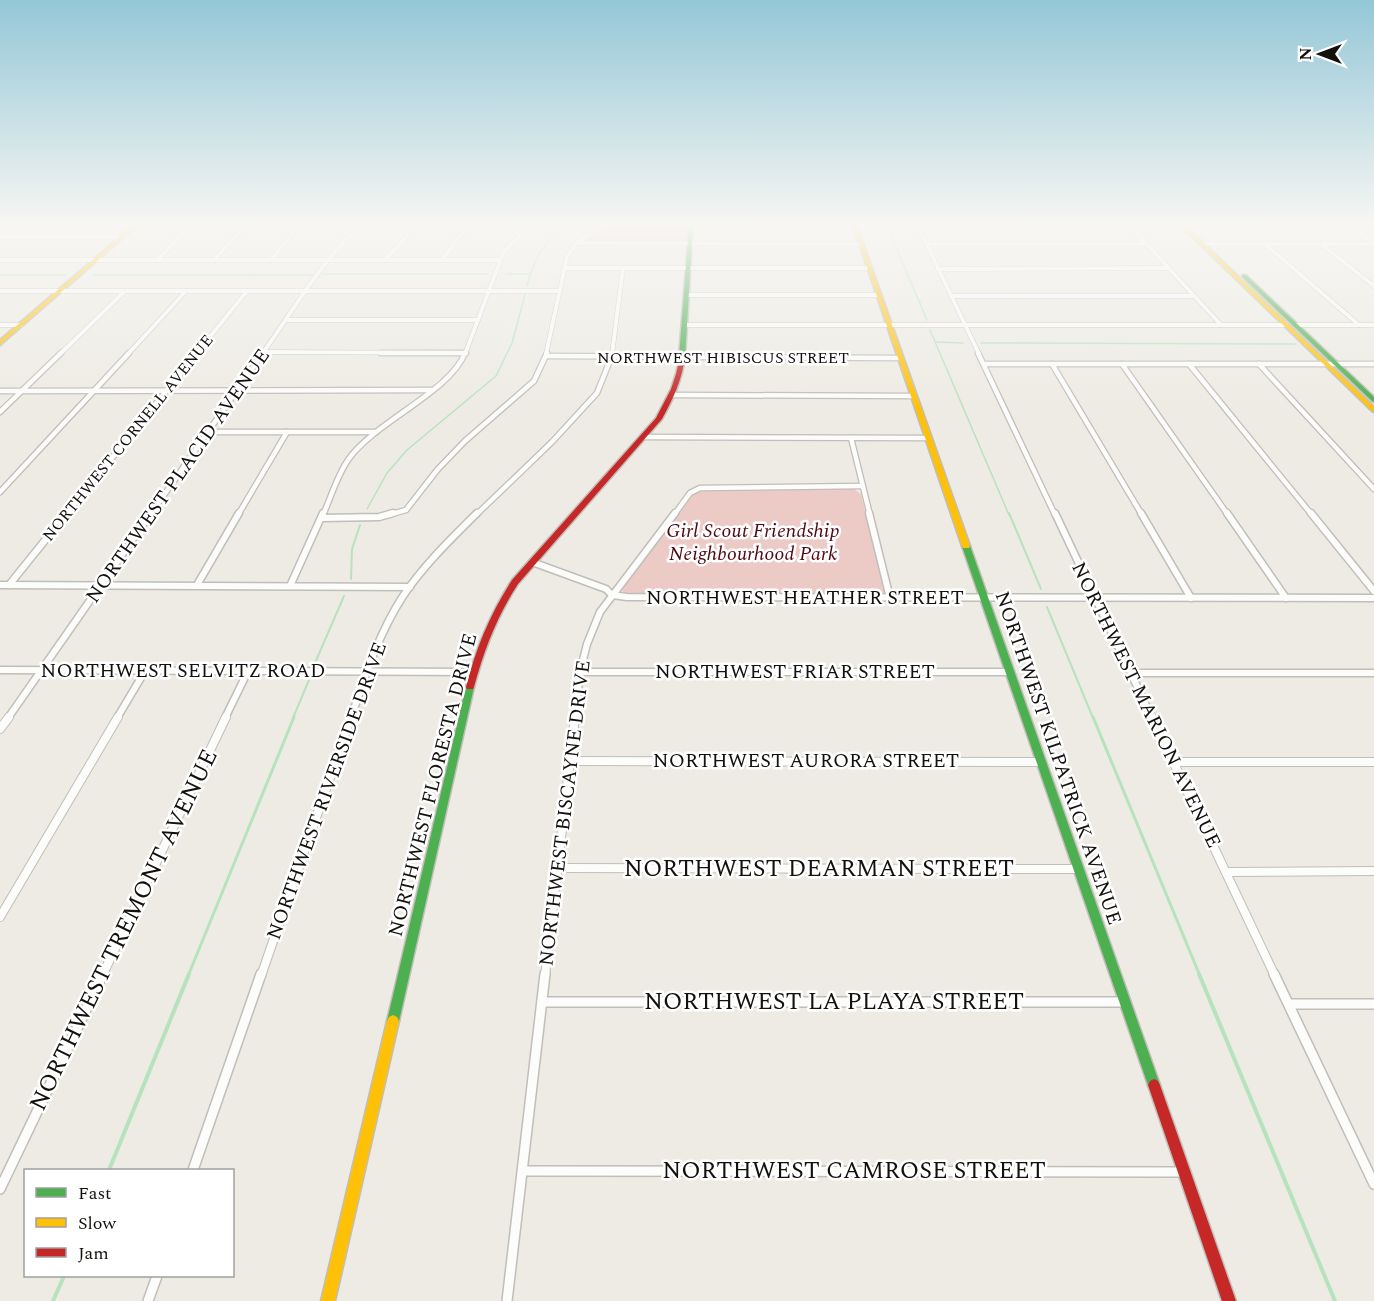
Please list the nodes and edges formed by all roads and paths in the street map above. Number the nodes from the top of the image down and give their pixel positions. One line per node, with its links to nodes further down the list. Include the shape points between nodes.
1 (66, 287): 14 (street)
2 (311, 287): 18 (street, NORTHWEST PLACID AVENUE)
3 (491, 287): 19 (street)
4 (560, 287): 20 (street)
5 (621, 287): 40 (street, NORTHWEST RIVERSIDE DRIVE)
6 (687, 287): 21 (street, NORTHWEST FLORESTA DRIVE)
7 (876, 287): 22 (street, NORTHWEST KILPATRICK AVENUE)
8 (947, 287): 23 (street, NORTHWEST MARION AVENUE)
9 (1186, 287): 24 (street)
10 (1247, 287): 27 (street)
11 (1251, 287): 27 (street)
12 (1315, 287): 34 (street)
13 (0, 291): 14 (street)
14 (61, 291): 15 (street); 29 (street)
15 (125, 291): 16 (street); 55 (street)
16 (186, 291): 17 (street); 51 (street)
17 (247, 291): 18 (street); 52 (street, NORTHWEST CORNELL AVENUE)
18 (308, 291): 19 (street); 25 (street, NORTHWEST PLACID AVENUE)
19 (489, 291): 20 (street); 26 (street)
20 (559, 291): 39 (street)
21 (687, 295): 22 (street); 30 (street, NORTHWEST FLORESTA DRIVE)
22 (879, 295): 31 (street, NORTHWEST KILPATRICK AVENUE)
23 (951, 296): 24 (street); 32 (street, NORTHWEST MARION AVENUE)
24 (1194, 296): 33 (street)
25 (288, 320): 26 (street); 37 (street, NORTHWEST PLACID AVENUE)
26 (478, 320): 38 (street)
27 (1291, 324): 33 (street); 34 (street); 48 (street)
28 (0, 325): 29 (street)
29 (21, 325): 36 (street)
30 (684, 325): 31 (street); 41 (street, NORTHWEST FLORESTA DRIVE)
31 (890, 325): 32 (street); 42 (street, NORTHWEST KILPATRICK AVENUE)
32 (965, 325): 33 (street); 43 (street, NORTHWEST MARION AVENUE)
33 (1221, 325)
34 (1359, 325): 35 (street)
35 (1374, 325)
36 (0, 343)
37 (266, 352): 38 (street); 50 (street, NORTHWEST PLACID AVENUE)
38 (466, 353): 53 (street, via 456,369)
39 (546, 356): 40 (street, NORTHWEST HIBISCUS STREET); 70 (street, via 534,381 465,441 406,510 379,517)
40 (612, 358): 41 (street, NORTHWEST HIBISCUS STREET); 77 (street, NORTHWEST RIVERSIDE DRIVE, via 605,380 585,407)
41 (682, 358): 42 (street, NORTHWEST HIBISCUS STREET); 56 (street, NORTHWEST FLORESTA DRIVE)
42 (901, 358): 57 (street, NORTHWEST KILPATRICK AVENUE)
43 (985, 364): 44 (street); 82 (street, NORTHWEST MARION AVENUE)
44 (1052, 364): 45 (street); 83 (street)
45 (1122, 364): 46 (street); 84 (street)
46 (1189, 364): 47 (street); 78 (street)
47 (1259, 364): 48 (street); 68 (street)
48 (1331, 364): 49 (street); 58 (street); 59 (street)
49 (1374, 364)
50 (239, 389): 52 (street); 53 (street); 61 (street, NORTHWEST PLACID AVENUE)
51 (94, 390): 52 (street); 55 (street); 69 (street)
52 (166, 390): 73 (street, NORTHWEST CORNELL AVENUE)
53 (432, 390): 63 (street)
54 (0, 391): 55 (street)
55 (22, 391): 60 (street)
56 (673, 395): 57 (street); 64 (street, NORTHWEST FLORESTA DRIVE)
57 (914, 396): 66 (street, NORTHWEST KILPATRICK AVENUE)
58 (1374, 400)
59 (1374, 410)
60 (0, 412)
61 (210, 432): 62 (street); 74 (street, NORTHWEST PLACID AVENUE)
62 (287, 432): 63 (street); 75 (street)
63 (376, 432): 70 (street, via 348,460)
64 (644, 437): 65 (street); 71 (street, NORTHWEST FLORESTA DRIVE)
65 (851, 438): 66 (street); 67 (street)
66 (928, 438): 81 (street, NORTHWEST KILPATRICK AVENUE)
67 (861, 486): 79 (street, NORTHWEST BISCAYNE DRIVE, via 700,488 690,493); 80 (street)
68 (1374, 489)
69 (0, 492)
70 (322, 518): 76 (street)
71 (531, 562): 79 (street, NORTHWEST HEATHER STREET); 91 (street, NORTHWEST FLORESTA DRIVE, via 495,612)
72 (0, 585): 73 (street)
73 (9, 585): 74 (street)
74 (102, 585): 75 (street); 87 (street, NORTHWEST PLACID AVENUE)
75 (197, 585): 76 (street)
76 (290, 586): 77 (street)
77 (410, 587): 90 (street, NORTHWEST RIVERSIDE DRIVE, via 385,628)
78 (1374, 591)
79 (612, 595): 80 (street, NORTHWEST HEATHER STREET); 92 (street, NORTHWEST BISCAYNE DRIVE, via 586,644)
80 (890, 598): 81 (street, NORTHWEST HEATHER STREET)
81 (985, 598): 82 (street, NORTHWEST HEATHER STREET); 93 (street, NORTHWEST KILPATRICK AVENUE)
82 (1095, 598): 83 (street, NORTHWEST HEATHER STREET); 94 (street, NORTHWEST MARION AVENUE)
83 (1191, 598): 84 (street, NORTHWEST HEATHER STREET)
84 (1286, 598): 85 (street, NORTHWEST HEATHER STREET)
85 (1374, 598)
86 (0, 670): 87 (street, NORTHWEST SELVITZ ROAD)
87 (42, 670): 88 (street, NORTHWEST SELVITZ ROAD); 96 (street, NORTHWEST PLACID AVENUE)
88 (145, 671): 89 (street, NORTHWEST SELVITZ ROAD); 105 (street)
89 (248, 671): 90 (street, NORTHWEST SELVITZ ROAD); 114 (street, NORTHWEST TREMONT AVENUE)
90 (367, 671): 91 (street, NORTHWEST SELVITZ ROAD); 110 (street, NORTHWEST RIVERSIDE DRIVE)
91 (474, 672): 117 (street, NORTHWEST FLORESTA DRIVE)
92 (580, 672): 93 (street, NORTHWEST FRIAR STREET); 97 (street, NORTHWEST BISCAYNE DRIVE)
93 (1010, 672): 98 (street, NORTHWEST KILPATRICK AVENUE)
94 (1131, 673): 95 (street); 99 (street, NORTHWEST MARION AVENUE)
95 (1374, 674)
96 (0, 729)
97 (570, 761): 98 (street, NORTHWEST AURORA STREET); 101 (street, NORTHWEST BISCAYNE DRIVE)
98 (1041, 762): 102 (street, NORTHWEST KILPATRICK AVENUE)
99 (1173, 762): 100 (street); 104 (street, NORTHWEST MARION AVENUE)
100 (1374, 762)
101 (558, 868): 102 (street, NORTHWEST DEARMAN STREET); 106 (street, NORTHWEST BISCAYNE DRIVE)
102 (1079, 869): 107 (street, NORTHWEST KILPATRICK AVENUE)
103 (1374, 871): 104 (street)
104 (1226, 872): 108 (street, NORTHWEST MARION AVENUE)
105 (0, 917)
106 (542, 1002): 107 (street, NORTHWEST LA PLAYA STREET); 111 (street, NORTHWEST BISCAYNE DRIVE)
107 (1126, 1002): 112 (street, NORTHWEST KILPATRICK AVENUE)
108 (1288, 1004): 109 (street); 113 (street, NORTHWEST MARION AVENUE)
109 (1374, 1004)
110 (193, 1169)
111 (523, 1171): 112 (street, NORTHWEST CAMROSE STREET); 118 (street, NORTHWEST BISCAYNE DRIVE)
112 (1185, 1172): 119 (street, NORTHWEST KILPATRICK AVENUE)
113 (1373, 1179)
114 (0, 1189)
115 (156, 1277): 116 (street)
116 (148, 1301)
117 (328, 1301)
118 (507, 1301)
119 (1230, 1301)

